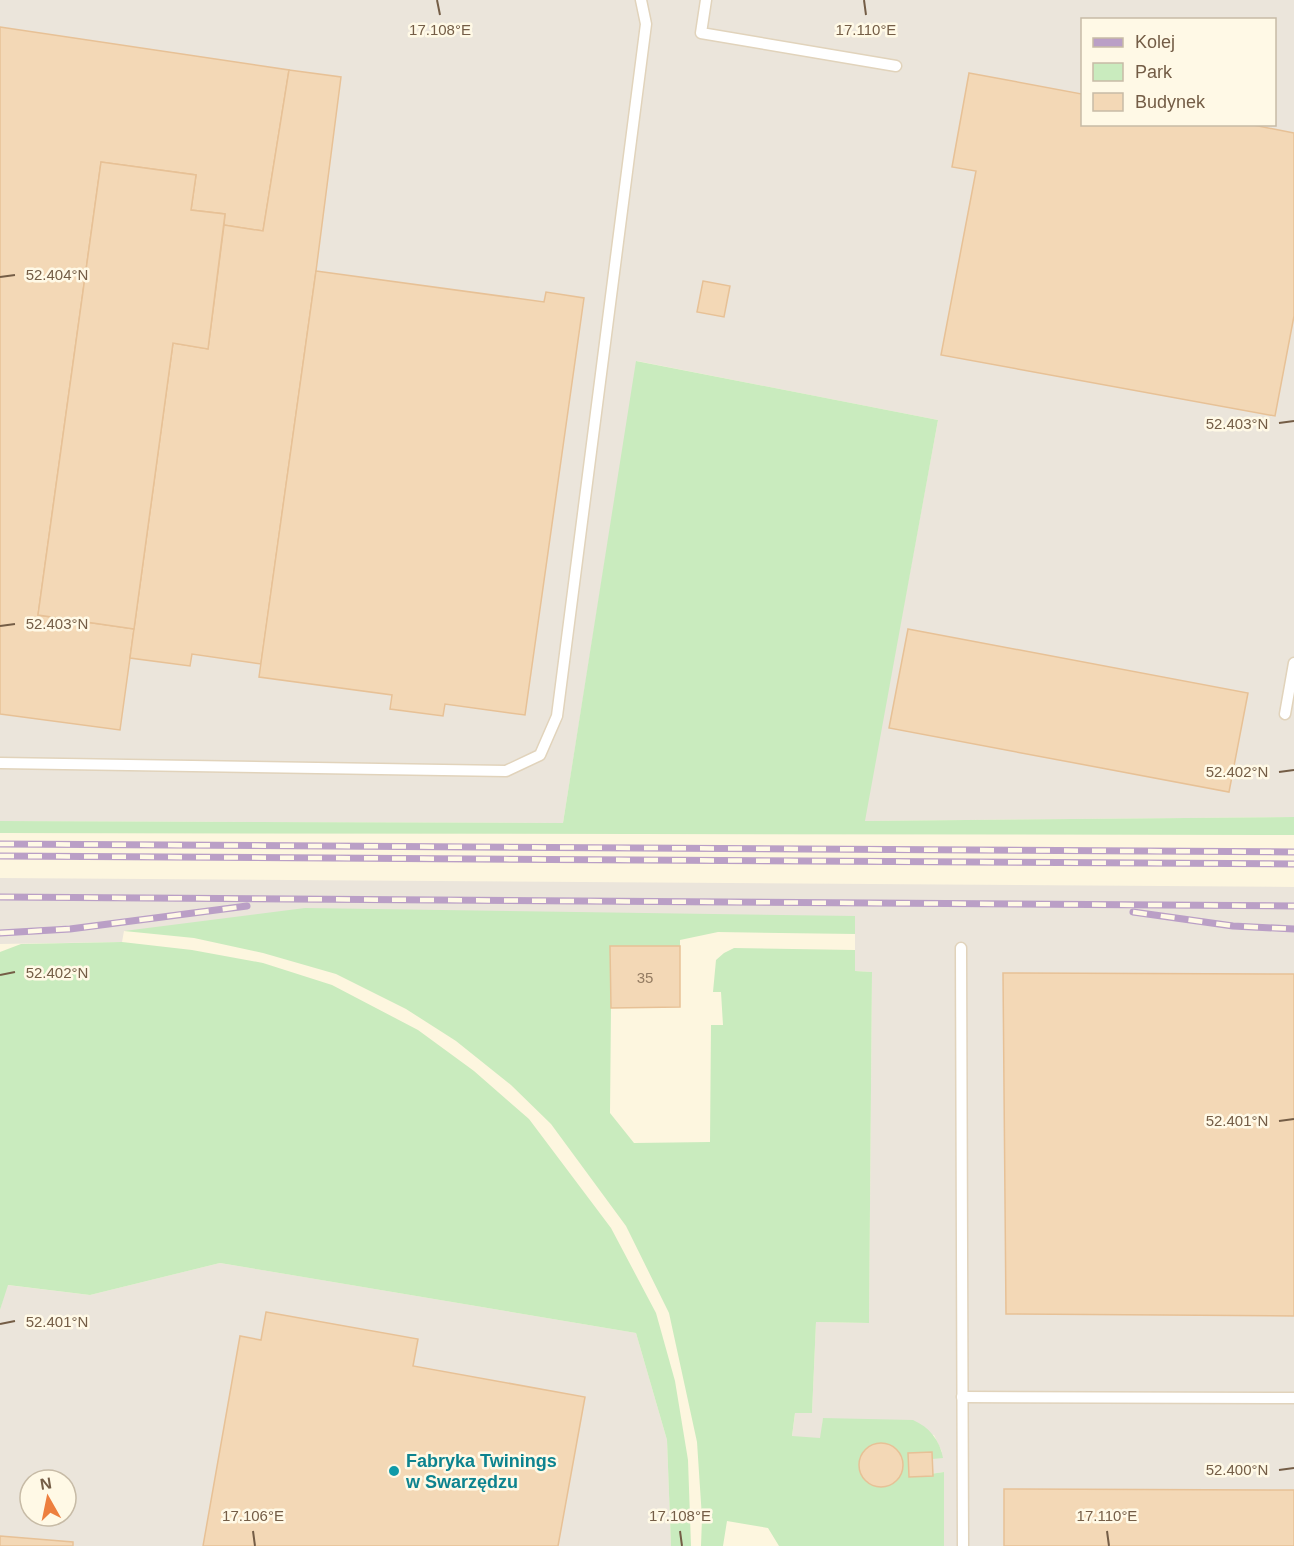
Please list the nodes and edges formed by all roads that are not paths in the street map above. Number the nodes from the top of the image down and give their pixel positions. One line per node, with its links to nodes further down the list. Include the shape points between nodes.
1 (641, 0): 6 (lane, via 646,24 557,716 540,755 506,771)
2 (706, 0): 3 (lane, via 701,33)
3 (896, 66)
4 (1294, 663): 5 (lane)
5 (1285, 714)
6 (0, 763)
7 (961, 948): 8 (lane)
8 (962, 1397): 9 (lane); 10 (lane)
9 (1294, 1398)
10 (963, 1546)

